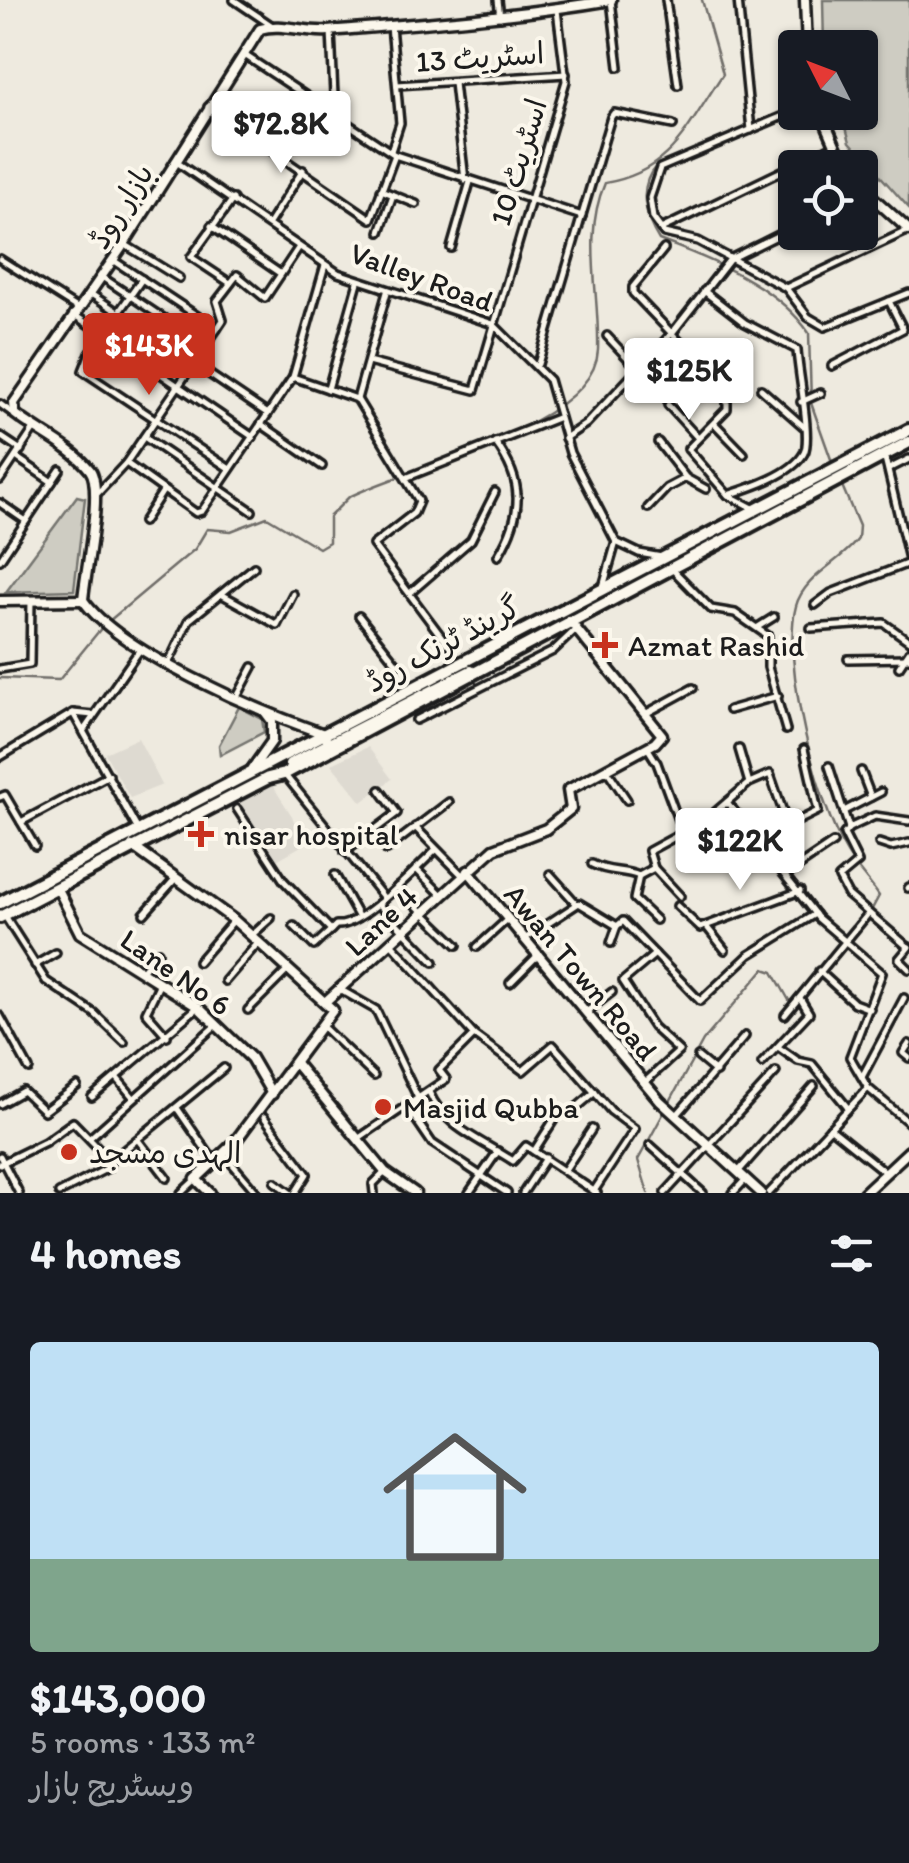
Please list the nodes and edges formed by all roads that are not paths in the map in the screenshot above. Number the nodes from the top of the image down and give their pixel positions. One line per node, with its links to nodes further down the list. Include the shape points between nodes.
1 (234, 0): 9 (street)
2 (498, 0): 8 (street)
3 (611, 0): 7 (street); 14 (street)
4 (666, 0): 17 (street)
5 (738, 0): 23 (street)
6 (805, 0): 11 (street)
7 (557, 10): 8 (street); 15 (street, اسٹریٹ 10)
8 (500, 17): 10 (street)
9 (271, 26): 12 (street); 13 (street, بازار روڈ)
10 (391, 26): 12 (street); 18 (street)
11 (806, 30)
12 (331, 31): 20 (street)
13 (243, 54): 19 (street, بازار روڈ); 20 (street)
14 (619, 67)
15 (566, 74): 16 (street, اسٹریٹ 13); 34 (street, اسٹریٹ 10)
16 (454, 83): 18 (street, اسٹریٹ 13); 30 (street)
17 (678, 84)
18 (397, 85): 27 (street, via 400,123)
19 (208, 107): 28 (street, بازار روڈ); 29 (street)
20 (335, 117): 27 (street)
21 (778, 118): 23 (street)
22 (674, 125): 37 (street, via 614,113)
23 (751, 130): 40 (street, via 660,168 650,198)
24 (827, 130): 25 (street)
25 (834, 146): 26 (street); 40 (street)
26 (836, 150)
27 (393, 153): 30 (street); 31 (street)
28 (175, 161): 33 (street, Valley Road); 44 (street, بازار روڈ)
29 (303, 170): 31 (street, via 370,219); 38 (street)
30 (467, 181): 34 (street); 46 (street)
31 (381, 190): 32 (street)
32 (393, 195): 35 (street); 42 (street)
33 (233, 199): 38 (street, Valley Road); 39 (street)
34 (530, 200): 37 (street); 67 (street, اسٹریٹ 10)
35 (416, 204)
36 (878, 204): 41 (street)
37 (582, 216): 75 (street)
38 (269, 223): 45 (street, Valley Road)
39 (212, 226): 52 (street); 57 (street, via 191,257)
40 (661, 229): 49 (street)
41 (909, 230): 58 (street)
42 (380, 232)
43 (778, 235): 49 (street)
44 (124, 244): 50 (street, بازار روڈ); 54 (street)
45 (299, 246): 51 (street, Valley Road); 52 (street)
46 (451, 248)
47 (664, 249): 69 (street, via 633,293)
48 (0, 259): 65 (street)
49 (730, 259): 58 (street); 59 (street)
50 (114, 260): 53 (street, بازار روڈ); 55 (street)
51 (325, 265): 56 (street, Valley Road); 78 (street)
52 (281, 274): 57 (street, via 265,298 237,275)
53 (102, 276): 62 (street, بازار روڈ); 63 (street)
54 (179, 278)
55 (142, 279): 63 (street); 68 (street)
56 (358, 282): 60 (street, Valley Road); 81 (street)
57 (230, 283): 68 (street, via 217,300 223,320)
58 (786, 288): 64 (street, via 825,327)
59 (704, 291): 69 (street); 91 (street, via 796,348 811,398)
60 (387, 292): 67 (street, Valley Road); 73 (street)
61 (909, 292): 64 (street)
62 (91, 294): 65 (street, بازار روڈ); 66 (street)
63 (130, 296): 66 (street); 72 (street)
64 (889, 301): 76 (street, via 903,328)
65 (75, 311): 70 (street); 86 (street, بازار روڈ, via 17,397)
66 (118, 313): 70 (street); 74 (street)
67 (494, 324): 73 (street, اسٹریٹ 10, via 475,390); 75 (street, Valley Road)
68 (217, 330): 72 (street)
69 (674, 332): 77 (street); 89 (street, via 727,391 729,403)
70 (102, 336): 79 (street); 88 (street, via 83,372)
71 (608, 336): 77 (street)
72 (206, 346): 74 (street)
73 (368, 362): 82 (street)
74 (193, 364): 79 (street); 87 (street)
75 (538, 364): 85 (street, Valley Road, via 549,380)
76 (832, 366)
77 (638, 368): 97 (street)
78 (293, 377): 81 (street); 87 (street)
79 (178, 387): 88 (street); 96 (street)
80 (761, 388): 91 (street)
81 (328, 389): 82 (street)
82 (357, 399): 112 (street)
83 (0, 404): 86 (street)
84 (668, 405): 98 (street)
85 (555, 412): 97 (street, Valley Road); 99 (street)
86 (15, 414): 92 (street)
87 (268, 414): 90 (street)
88 (155, 420): 95 (street); 109 (street)
89 (714, 423): 98 (street); 103 (street)
90 (261, 424): 96 (street); 108 (street)
91 (806, 428): 122 (street, via 804,453 789,466)
92 (34, 430): 102 (street); 123 (street, via 91,471)
93 (909, 430): 126 (highway, گرینڈ ٹرنک روڈ)
94 (0, 436): 102 (street)
95 (144, 437): 107 (street); 118 (street)
96 (252, 437): 109 (street)
97 (565, 438): 130 (street, Valley Road)
98 (698, 438): 113 (street, via 688,452)
99 (495, 442): 112 (street); 131 (street, via 519,493 515,522)
100 (658, 442): 115 (street)
101 (909, 442): 104 (highway, گرینڈ ٹرنک روڈ)
102 (21, 450): 105 (street)
103 (744, 454)
104 (884, 455): 110 (street); 134 (highway, گرینڈ ٹرنک روڈ)
105 (16, 457): 114 (street); 116 (street)
106 (909, 459): 110 (street)
107 (126, 463): 120 (street); 123 (street)
108 (322, 466)
109 (230, 469): 118 (street)
110 (888, 469): 133 (street)
111 (60, 470): 116 (street)
112 (406, 474): 139 (street, via 419,501 414,513 373,546)
113 (709, 475): 117 (street); 122 (street)
114 (1, 477)
115 (686, 478): 117 (street); 125 (street)
116 (52, 482): 128 (street)
117 (698, 484): 119 (street)
118 (218, 488): 120 (street, via 196,514); 127 (street)
119 (706, 489)
120 (164, 490): 129 (street)
121 (495, 492): 139 (street, via 471,540)
122 (728, 494): 126 (street)
123 (96, 495): 141 (street)
124 (0, 503): 128 (street)
125 (648, 508)
126 (756, 509): 134 (highway, گرینڈ ٹرنک روڈ)
127 (252, 510)
128 (26, 520): 132 (street)
129 (143, 522)
130 (616, 542): 134 (street); 136 (street)
131 (498, 556)
132 (0, 560)
133 (909, 561): 143 (street)
134 (666, 562): 136 (highway, گرینڈ ٹرنک روڈ); 146 (highway, گرینڈ ٹرنک روڈ); 147 (street, via 710,610)
135 (254, 567): 137 (street)
136 (602, 589): 171 (highway, گرینڈ ٹرنک روڈ)
137 (221, 594): 138 (street, via 277,626); 155 (street, via 189,620)
138 (292, 594)
139 (410, 594): 150 (street)
140 (31, 600): 141 (street); 142 (street); 159 (street, via 30,664)
141 (83, 600): 151 (street, via 110,629)
142 (0, 601)
143 (815, 605)
144 (359, 616): 156 (street)
145 (774, 617): 147 (street)
146 (571, 625): 152 (highway, گرینڈ ٹرنک روڈ); 166 (street); 168 (street, via 553,651)
147 (758, 627): 161 (street, via 770,638 768,667)
148 (811, 628): 149 (street, via 884,622)
149 (909, 641)
150 (447, 644)
151 (141, 648): 155 (street); 167 (street)
152 (503, 656): 171 (highway, گرینڈ ٹرنک روڈ); 180 (highway, گرینڈ ٹرنک روڈ)
153 (908, 656): 154 (street); 157 (street)
154 (848, 659)
155 (169, 662): 162 (street)
156 (397, 664)
157 (899, 666)
158 (253, 667): 162 (street)
159 (0, 670)
160 (693, 688): 166 (street)
161 (778, 696): 164 (street); 170 (street)
162 (237, 697): 163 (street)
163 (262, 710): 171 (street); 179 (street, via 272,721 272,741)
164 (729, 710)
165 (73, 713): 167 (street); 169 (street); 175 (street)
166 (644, 714): 172 (street, via 662,735)
167 (94, 716): 169 (street)
168 (416, 720)
169 (84, 730): 181 (street)
170 (786, 730)
171 (326, 738): 179 (highway, گرینڈ ٹرنک روڈ); 182 (highway, گرینڈ ٹرنک روڈ)
172 (647, 748): 177 (street); 198 (street)
173 (739, 749): 183 (street)
174 (804, 749): 183 (street, via 818,810 788,826 774,776)
175 (0, 757)
176 (829, 766): 192 (street)
177 (608, 770): 188 (street); 210 (street, Lane 4, via 568,790 571,809 546,829 494,849)
178 (861, 770): 187 (street)
179 (248, 772): 197 (highway, گرینڈ ٹرنک روڈ)
180 (284, 774): 182 (highway, گرینڈ ٹرنک روڈ); 206 (street)
181 (109, 776): 193 (street); 197 (street)
182 (268, 778): 203 (highway, گرینڈ ٹرنک روڈ)
183 (749, 783): 190 (street)
184 (380, 790): 206 (street, via 397,813)
185 (881, 792): 187 (street)
186 (0, 796): 193 (street, via 6,795)
187 (871, 797): 192 (street)
188 (628, 800)
189 (449, 802): 195 (street)
190 (727, 802): 198 (street); 212 (street)
191 (238, 809): 239 (street, via 284,880)
192 (844, 812): 196 (street)
193 (22, 822): 202 (street)
194 (909, 822): 196 (street, via 875,816)
195 (415, 827): 204 (street); 205 (street)
196 (848, 828): 228 (street, via 854,866 839,878)
197 (138, 830): 222 (highway, گرینڈ ٹرنک روڈ)
198 (682, 831): 208 (street, via 649,851)
199 (833, 843): 212 (street)
200 (879, 843): 201 (street)
201 (909, 843)
202 (35, 846)
203 (132, 846): 215 (street); 216 (highway, گرینڈ ٹرنک روڈ)
204 (386, 850)
205 (436, 850): 209 (street); 210 (street)
206 (345, 852): 221 (street)
207 (592, 864): 214 (street)
208 (654, 868): 214 (street); 220 (street)
209 (416, 869): 217 (street); 219 (street)
210 (465, 874): 219 (street, Lane 4); 232 (street, Awan Town Road)
211 (550, 874): 223 (street)
212 (787, 874): 218 (street)
213 (336, 875): 230 (street)
214 (639, 876): 234 (street, via 634,898)
215 (176, 878): 226 (street); 233 (street)
216 (57, 886): 229 (highway, گرینڈ ٹرنک روڈ); 259 (street, Lane No 6, via 80,933)
217 (397, 886): 221 (street); 225 (street)
218 (800, 890): 227 (street); 237 (street)
219 (442, 895): 225 (street, Lane 4)
220 (680, 896)
221 (381, 901): 230 (street); 238 (street)
222 (0, 902)
223 (575, 902): 236 (street); 240 (street)
224 (677, 906): 237 (street, via 698,928)
225 (424, 911): 238 (street, Lane 4); 245 (street)
226 (144, 914)
227 (815, 914): 242 (street); 252 (street, via 749,955 700,1001)
228 (868, 914): 242 (street); 247 (street)
229 (2, 916): 255 (street)
230 (358, 916): 239 (street)
231 (272, 918): 241 (street)
232 (508, 918): 240 (street, Awan Town Road); 246 (street)
233 (234, 920): 241 (street); 253 (street)
234 (656, 920)
235 (294, 926): 239 (street, via 314,946)
236 (617, 926): 244 (street); 252 (street, via 623,922)
237 (706, 926): 248 (street)
238 (404, 928): 243 (street, Lane 4); 254 (street)
239 (331, 930)
240 (526, 938): 251 (street, Awan Town Road)
241 (255, 940): 257 (street); 260 (street)
242 (844, 941): 258 (street); 269 (street, via 882,973)
243 (390, 942): 263 (street, Lane 4); 276 (street)
244 (610, 943)
245 (457, 945)
246 (477, 947)
247 (908, 947): 256 (street, via 899,959)
248 (725, 950)
249 (158, 952): 259 (street)
250 (56, 953): 255 (street)
251 (539, 954): 262 (street); 271 (street, Awan Town Road)
252 (655, 954): 293 (street, via 623,982 650,1024 679,1051)
253 (198, 962)
254 (434, 962)
255 (35, 965): 279 (street, via 46,982 94,1012)
256 (909, 969)
257 (288, 970): 267 (street); 270 (street)
258 (819, 971): 265 (street); 269 (street)
259 (142, 972): 261 (street, Lane No 6)
260 (226, 981)
261 (160, 983): 268 (street, Lane No 6); 277 (street, via 146,1012)
262 (510, 983)
263 (340, 990): 267 (street, Lane 4); 302 (street, via 376,1010)
264 (612, 992): 271 (street)
265 (800, 998): 273 (street); 281 (street, via 809,1013)
266 (904, 998): 292 (street)
267 (325, 1002): 275 (street, via 333,1010)
268 (198, 1007): 274 (street, Lane No 6); 277 (street)
269 (870, 1009): 292 (street, via 850,1057)
270 (248, 1010)
271 (586, 1013): 293 (street, Awan Town Road)
272 (0, 1016): 287 (street)
273 (786, 1016)
274 (216, 1025): 299 (street, Lane No 6, via 251,1058); 300 (street)
275 (324, 1028): 284 (street); 290 (street)
276 (474, 1035): 297 (street, via 440,1070 446,1079); 298 (street, via 523,1072 554,1046)
277 (166, 1036): 291 (street)
278 (745, 1036): 288 (street)
279 (124, 1042)
280 (909, 1044): 283 (street)
281 (778, 1047): 285 (street); 306 (street, via 812,1064)
282 (698, 1056): 288 (street)
283 (909, 1058)
284 (296, 1064): 299 (street); 316 (street)
285 (762, 1064)
286 (224, 1068): 305 (street)
287 (29, 1069)
288 (716, 1072): 307 (street)
289 (776, 1072): 318 (street)
290 (374, 1076)
291 (117, 1078): 300 (street); 301 (street)
292 (862, 1078): 296 (street)
293 (644, 1083): 307 (street, Awan Town Road)
294 (78, 1086): 303 (street, via 46,1110 24,1091)
295 (814, 1086): 332 (street)
296 (868, 1088): 306 (street); 311 (street)
297 (429, 1092): 302 (street); 320 (street, via 450,1125)
298 (595, 1092): 308 (street); 336 (street, via 635,1129)
299 (272, 1094): 322 (street)
300 (132, 1096): 314 (street)
301 (92, 1097)
302 (418, 1098): 304 (street)
303 (0, 1104)
304 (406, 1106): 316 (street); 331 (street, via 432,1143)
305 (177, 1108): 315 (street); 326 (street)
306 (848, 1108): 312 (street)
307 (672, 1112): 318 (street, Awan Town Road)
308 (570, 1113)
309 (557, 1114): 319 (street)
310 (264, 1117): 342 (street, via 307,1174)
311 (909, 1123)
312 (830, 1128): 329 (street); 352 (street)
313 (592, 1129): 327 (street)
314 (91, 1137): 324 (street, via 72,1122); 325 (street)
315 (138, 1140): 325 (street); 333 (street)
316 (356, 1140): 328 (street)
317 (650, 1145): 330 (street)
318 (710, 1145): 330 (street); 332 (street, Awan Town Road)
319 (534, 1150): 320 (street, via 524,1146 514,1161); 323 (street)
320 (498, 1151): 331 (street)
321 (909, 1151): 329 (street)
322 (223, 1153): 326 (street); 341 (street)
323 (546, 1158): 327 (street); 347 (street)
324 (1, 1161): 337 (street)
325 (111, 1162): 338 (street)
326 (215, 1162): 334 (street)
327 (564, 1170): 336 (street)
328 (385, 1172): 343 (street, via 373,1184); 344 (street)
329 (886, 1173): 353 (street)
330 (682, 1174): 348 (street); 349 (street)
331 (482, 1175): 345 (street); 346 (street)
332 (742, 1176): 350 (street); 351 (street, Awan Town Road)
333 (167, 1178)
334 (196, 1179): 339 (street); 340 (street)
335 (275, 1182): 342 (street)
336 (595, 1192)
337 (19, 1193)
338 (59, 1193)
339 (181, 1193)
340 (210, 1193)
341 (257, 1193)
342 (292, 1193)
343 (374, 1193)
344 (415, 1193)
345 (470, 1193)
346 (507, 1193)
347 (524, 1193)
348 (665, 1193)
349 (703, 1193)
350 (733, 1193)
351 (761, 1193)
352 (769, 1193)
353 (864, 1193)

